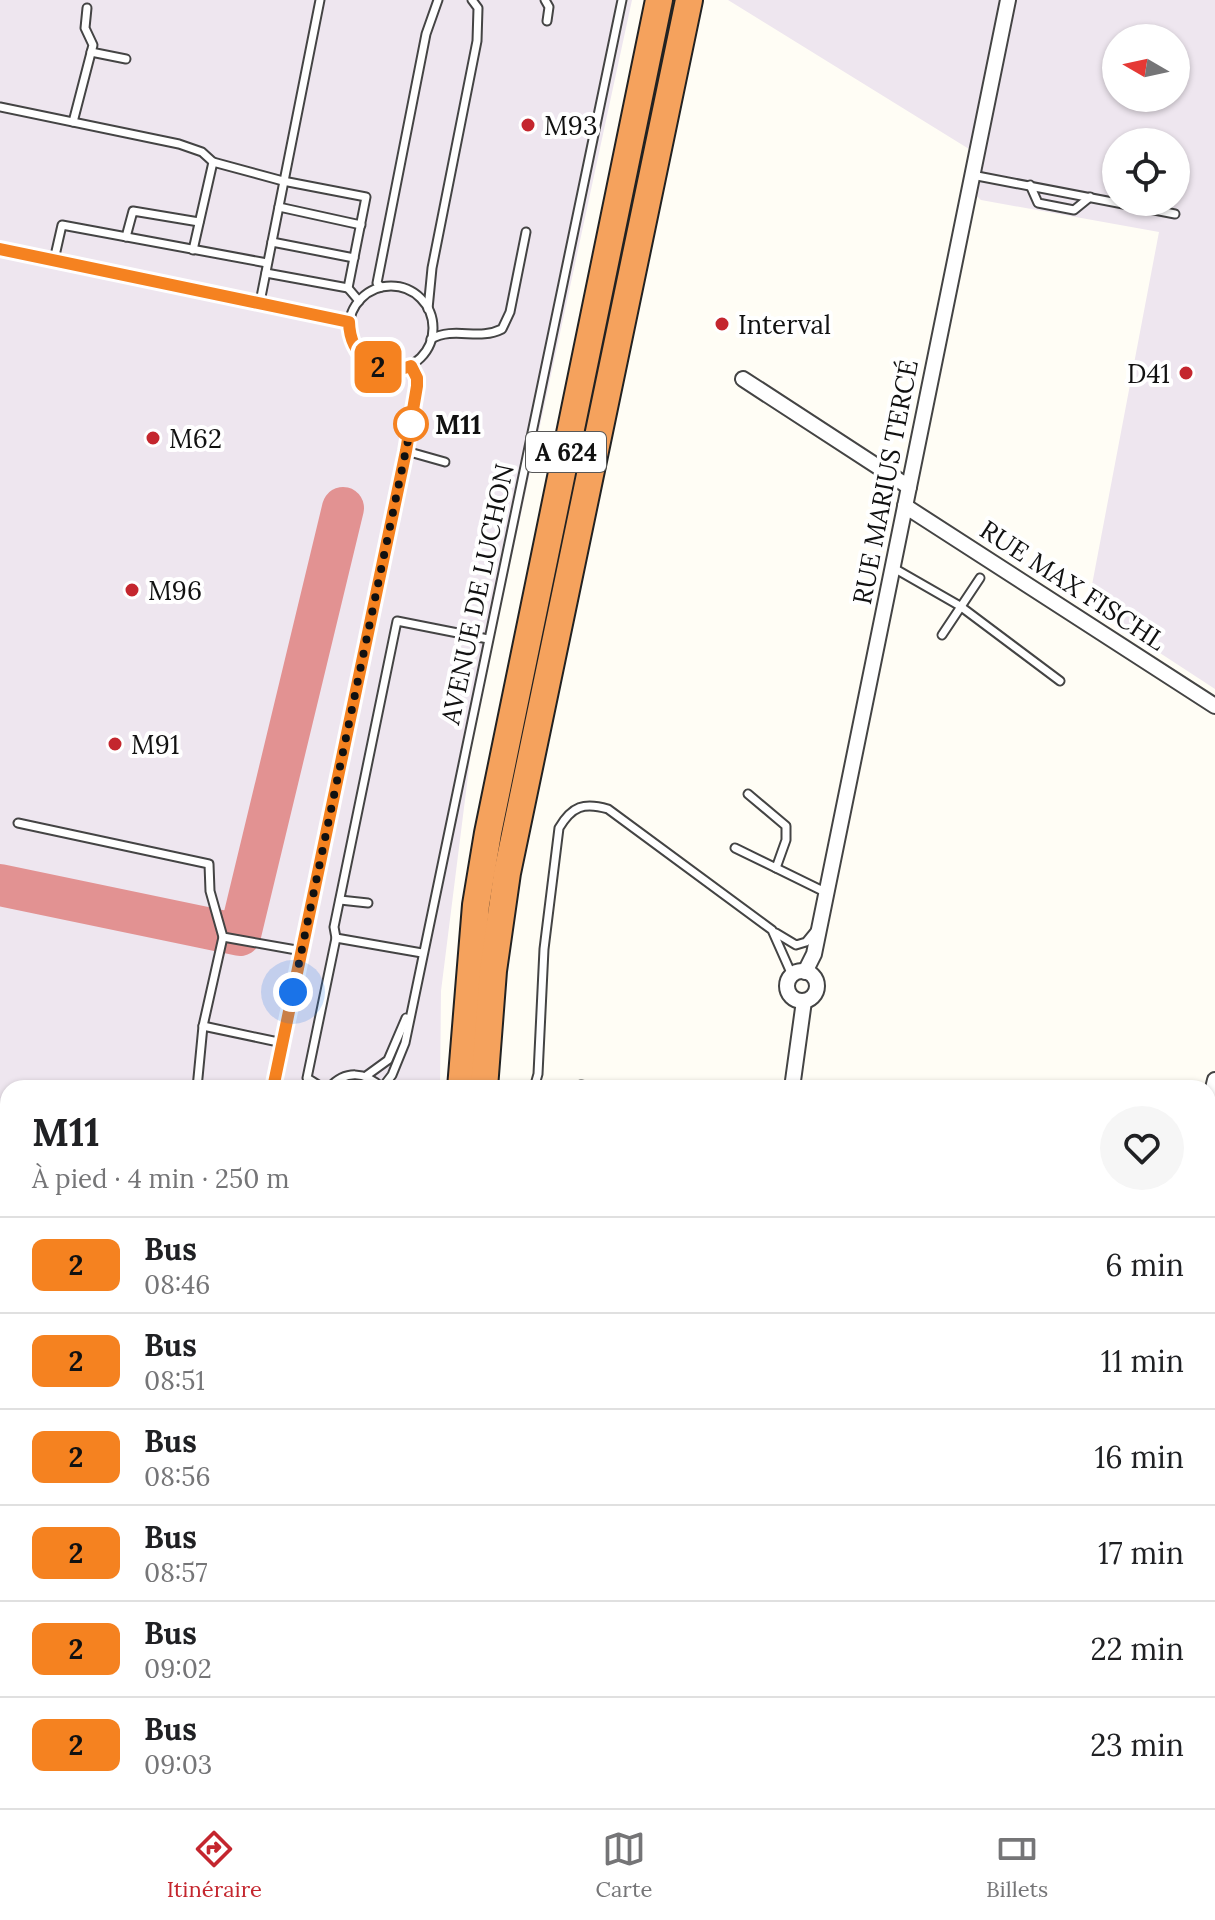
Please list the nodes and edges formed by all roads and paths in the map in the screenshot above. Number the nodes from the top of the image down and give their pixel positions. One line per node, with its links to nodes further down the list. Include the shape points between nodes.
1 (320, 0): 17 (lane)
2 (438, 0): 33 (lane, via 426,34 377,283)
3 (472, 0): 37 (lane, via 478,8 477,41)
4 (545, 0): 10 (lane)
5 (622, 0): 50 (lane, AVENUE DE LUCHON)
6 (659, 0): 60 (highway, A 624)
7 (689, 0): 81 (highway, A 624, via 507,873)
8 (1008, 0): 16 (street, RUE MARIUS TERCÉ)
9 (87, 8): 11 (lane)
10 (547, 21)
11 (91, 52): 12 (lane); 14 (lane)
12 (126, 59)
13 (0, 107): 14 (lane)
14 (73, 122): 15 (lane, via 179,144)
15 (213, 162): 17 (lane); 22 (lane)
16 (972, 175): 18 (lane); 44 (street, RUE MARIUS TERCÉ, via 944,344)
17 (283, 181): 21 (lane); 23 (lane, via 366,197)
18 (1030, 185): 19 (lane); 19 (lane, via 1038,203 1062,208 1074,210)
19 (1090, 197): 20 (lane)
20 (1102, 199)
21 (279, 207): 23 (lane); 26 (lane)
22 (199, 222): 25 (lane, via 133,211); 28 (lane)
23 (361, 225): 29 (lane)
24 (526, 232): 39 (lane, via 502,329 487,336 445,332)
25 (126, 237): 28 (lane); 30 (lane, via 62,225)
26 (272, 242): 29 (lane); 31 (lane)
27 (0, 249): 30 (lane)
28 (193, 250): 31 (lane)
29 (354, 258): 34 (lane)
30 (54, 260): 36 (lane)
31 (267, 263): 32 (lane)
32 (266, 273): 34 (lane); 36 (lane)
33 (381, 287): 35 (lane); 37 (lane, via 409,290)
34 (348, 288): 35 (lane)
35 (359, 301): 38 (lane)
36 (260, 302): 38 (lane)
37 (428, 309): 39 (lane)
38 (349, 322): 40 (lane, via 352,345 370,365 390,370)
39 (431, 339): 40 (lane)
40 (411, 366): 42 (lane, via 417,386)
41 (743, 379): 44 (street)
42 (406, 451): 43 (lane); 65 (lane)
43 (445, 462)
44 (909, 487): 45 (street, RUE MARIUS TERCÉ)
45 (905, 506): 46 (street, RUE MARIUS TERCÉ); 52 (street, RUE MAX FISCHL)
46 (892, 567): 48 (lane); 57 (street, RUE MARIUS TERCÉ)
47 (980, 578): 48 (lane)
48 (960, 606): 49 (lane); 51 (lane)
49 (942, 635)
50 (488, 639): 58 (lane, via 397,621); 66 (lane, AVENUE DE LUCHON)
51 (1060, 681)
52 (1215, 706)
53 (748, 794): 56 (lane, via 786,826)
54 (18, 823): 63 (lane, via 209,864 210,891)
55 (735, 848): 56 (lane)
56 (776, 868): 57 (lane)
57 (827, 893): 61 (street, RUE MARIUS TERCÉ)
58 (340, 900): 59 (lane); 64 (lane)
59 (368, 903)
60 (476, 905): 79 (highway, via 457,976); 80 (highway, A 624)
61 (821, 923): 62 (lane, via 796,945); 67 (street, RUE MARIUS TERCÉ, via 814,954)
62 (772, 930): 67 (lane); 82 (lane, via 608,809 591,804 568,813 559,828 553,865)
63 (223, 937): 65 (lane); 70 (lane)
64 (336, 938): 66 (lane); 75 (lane)
65 (302, 951): 71 (lane)
66 (422, 953): 69 (lane, AVENUE DE LUCHON)
67 (799, 973): 68 (street, via 789,992); 68 (street, RUE MARIUS TERCÉ, via 817,984 814,995)
68 (804, 1001): 83 (street, RUE MARIUS TERCÉ)
69 (410, 1009): 72 (lane, via 388,1060); 78 (lane, via 405,1043)
70 (203, 1026): 71 (lane); 73 (lane)
71 (283, 1043): 74 (lane)
72 (366, 1076): 76 (lane); 77 (lane)
73 (198, 1080)
74 (275, 1080)
75 (310, 1080)
76 (339, 1080)
77 (371, 1080)
78 (388, 1080)
79 (450, 1080)
80 (462, 1080)
81 (485, 1080)
82 (536, 1080)
83 (793, 1080)

